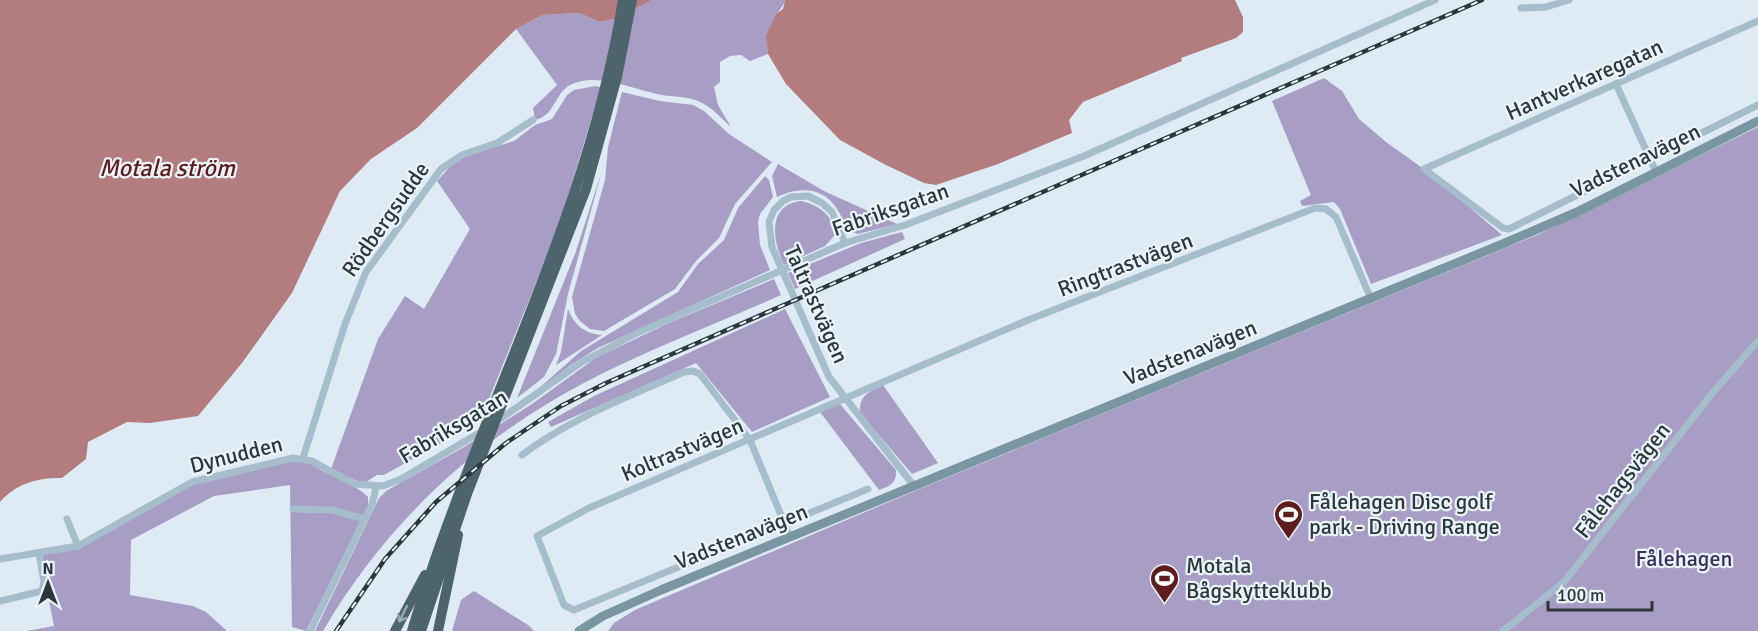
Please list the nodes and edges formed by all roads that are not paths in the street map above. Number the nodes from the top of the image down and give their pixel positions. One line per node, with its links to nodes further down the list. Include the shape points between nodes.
1 (622, 0): 10 (highway)
2 (632, 0): 10 (highway)
3 (1435, 0): 15 (street, Fabriksgatan, via 1084,156 905,225)
4 (1569, 0): 5 (street, via 1546,7)
5 (1521, 8)
6 (1758, 21): 7 (street, Hantverkaregatan)
7 (1616, 84): 12 (street); 14 (street, Hantverkaregatan, via 1424,169)
8 (1758, 105): 12 (street, Vadstenavägen)
9 (533, 120): 21 (street, Rödbergsudde, via 497,143 462,155 441,169 366,272 345,324)
10 (602, 120): 25 (highway, via 576,220); 34 (highway)
11 (1758, 121): 13 (main road, Vadstenavägen)
12 (1650, 159): 13 (street); 14 (street, Vadstenavägen, via 1513,228)
13 (1656, 172): 16 (main road, Vadstenavägen, via 1540,228)
14 (1503, 228)
15 (845, 243): 18 (street, Taltrastvägen, via 831,212 822,202 808,196 783,201 769,222 772,247 823,365); 23 (street, Fabriksgatan, via 596,353 463,444 401,479)
16 (1371, 299): 18 (street, Ringtrastvägen, via 1336,217 1328,209 1315,208 1028,320); 22 (main road, Vadstenavägen)
17 (1758, 340): 45 (street, Fålehagsvägen, via 1564,582)
18 (844, 399): 19 (street, Koltrastvägen); 22 (street, Taltrastvägen)
19 (750, 440): 20 (street, via 700,374 689,371 569,424); 29 (street); 37 (street, Koltrastvägen, via 573,515 537,536)
20 (522, 454)
21 (303, 458): 23 (street, Dynudden, via 354,484); 31 (street, Dynudden, via 192,482)
22 (914, 486): 30 (main road, Vadstenavägen)
23 (376, 488): 28 (street)
24 (868, 489): 29 (street, Vadstenavägen)
25 (467, 494): 41 (highway); 42 (highway)
26 (293, 509): 28 (street, via 332,510)
27 (67, 519): 31 (street)
28 (365, 519): 38 (street)
29 (784, 524): 30 (street); 37 (street, Vadstenavägen, via 579,608)
30 (790, 537): 36 (main road, Vadstenavägen)
31 (78, 546): 32 (street, Dynudden)
32 (39, 553): 33 (street, Dynudden); 35 (street, via 42,591)
33 (0, 559)
34 (433, 562): 39 (highway, one-way to 39); 40 (highway)
35 (0, 601)
36 (631, 604): 43 (main road, Vadstenavägen); 44 (main road, Vadstenavägen)
37 (567, 608)
38 (310, 631)
39 (395, 631)
40 (412, 631)
41 (421, 631)
42 (438, 631)
43 (579, 631)
44 (589, 631)
45 (1503, 631)

